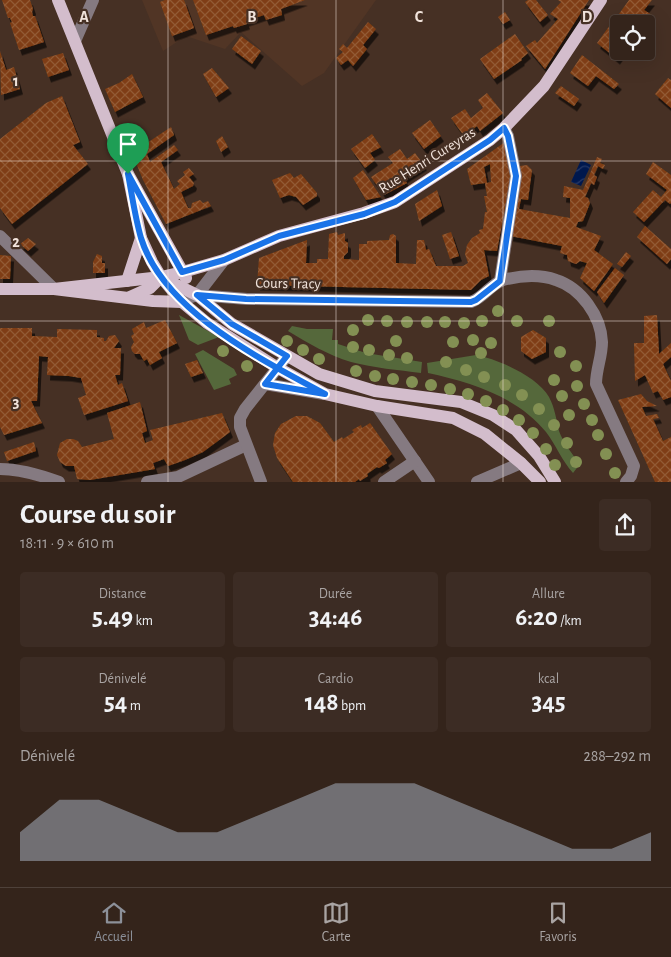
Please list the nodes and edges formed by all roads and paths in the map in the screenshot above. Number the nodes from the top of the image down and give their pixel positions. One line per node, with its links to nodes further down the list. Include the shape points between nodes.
1 (58, 0): 4 (main road)
2 (93, 0): 4 (street)
3 (601, 0): 5 (main road, Rue Henri Cureyras, via 544,86)
4 (75, 41): 6 (main road)
5 (504, 128): 9 (main road, Rue Henri Cureyras, via 395,202 364,214 279,236); 13 (street, via 516,176)
6 (128, 174): 8 (main road); 10 (main road)
7 (0, 236): 15 (street)
8 (141, 238): 11 (main road); 12 (main road)
9 (224, 260): 10 (main road, Rue Henri Cureyras); 16 (street)
10 (182, 272): 11 (main road, Rue Henri Cureyras); 16 (main road)
11 (161, 277): 12 (main road, Rue Henri Cureyras); 16 (main road); 17 (main road, via 150,288); 18 (main road)
12 (127, 281): 15 (main road, Rue Henri Cureyras)
13 (500, 281): 16 (street, Cours Tracy, via 471,302 246,299); 36 (street, Cours Tracy, via 532,276 557,280 573,289 587,303 597,320 602,340 596,384 634,466)
14 (0, 289): 15 (main road)
15 (54, 289): 17 (main road)
16 (197, 295): 18 (street); 19 (main road, via 232,324)
17 (129, 297): 18 (main road)
18 (182, 302): 20 (main road, via 213,327)
19 (287, 356): 20 (street); 35 (main road, via 341,382 461,402 493,415 516,430 539,456)
20 (278, 368): 21 (street); 22 (main road)
21 (265, 384): 22 (street); 24 (street, via 240,418)
22 (325, 394): 23 (main road)
23 (377, 406): 25 (street); 26 (main road, via 453,418 484,434)
24 (246, 445): 30 (street, via 178,477); 31 (street)
25 (415, 461): 32 (street); 33 (street)
26 (521, 463): 28 (street); 34 (main road)
27 (0, 469): 29 (street, via 38,474)
28 (479, 480)
29 (59, 482)
30 (147, 482)
31 (261, 482)
32 (384, 482)
33 (429, 482)
34 (540, 482)
35 (555, 482)
36 (626, 482)

